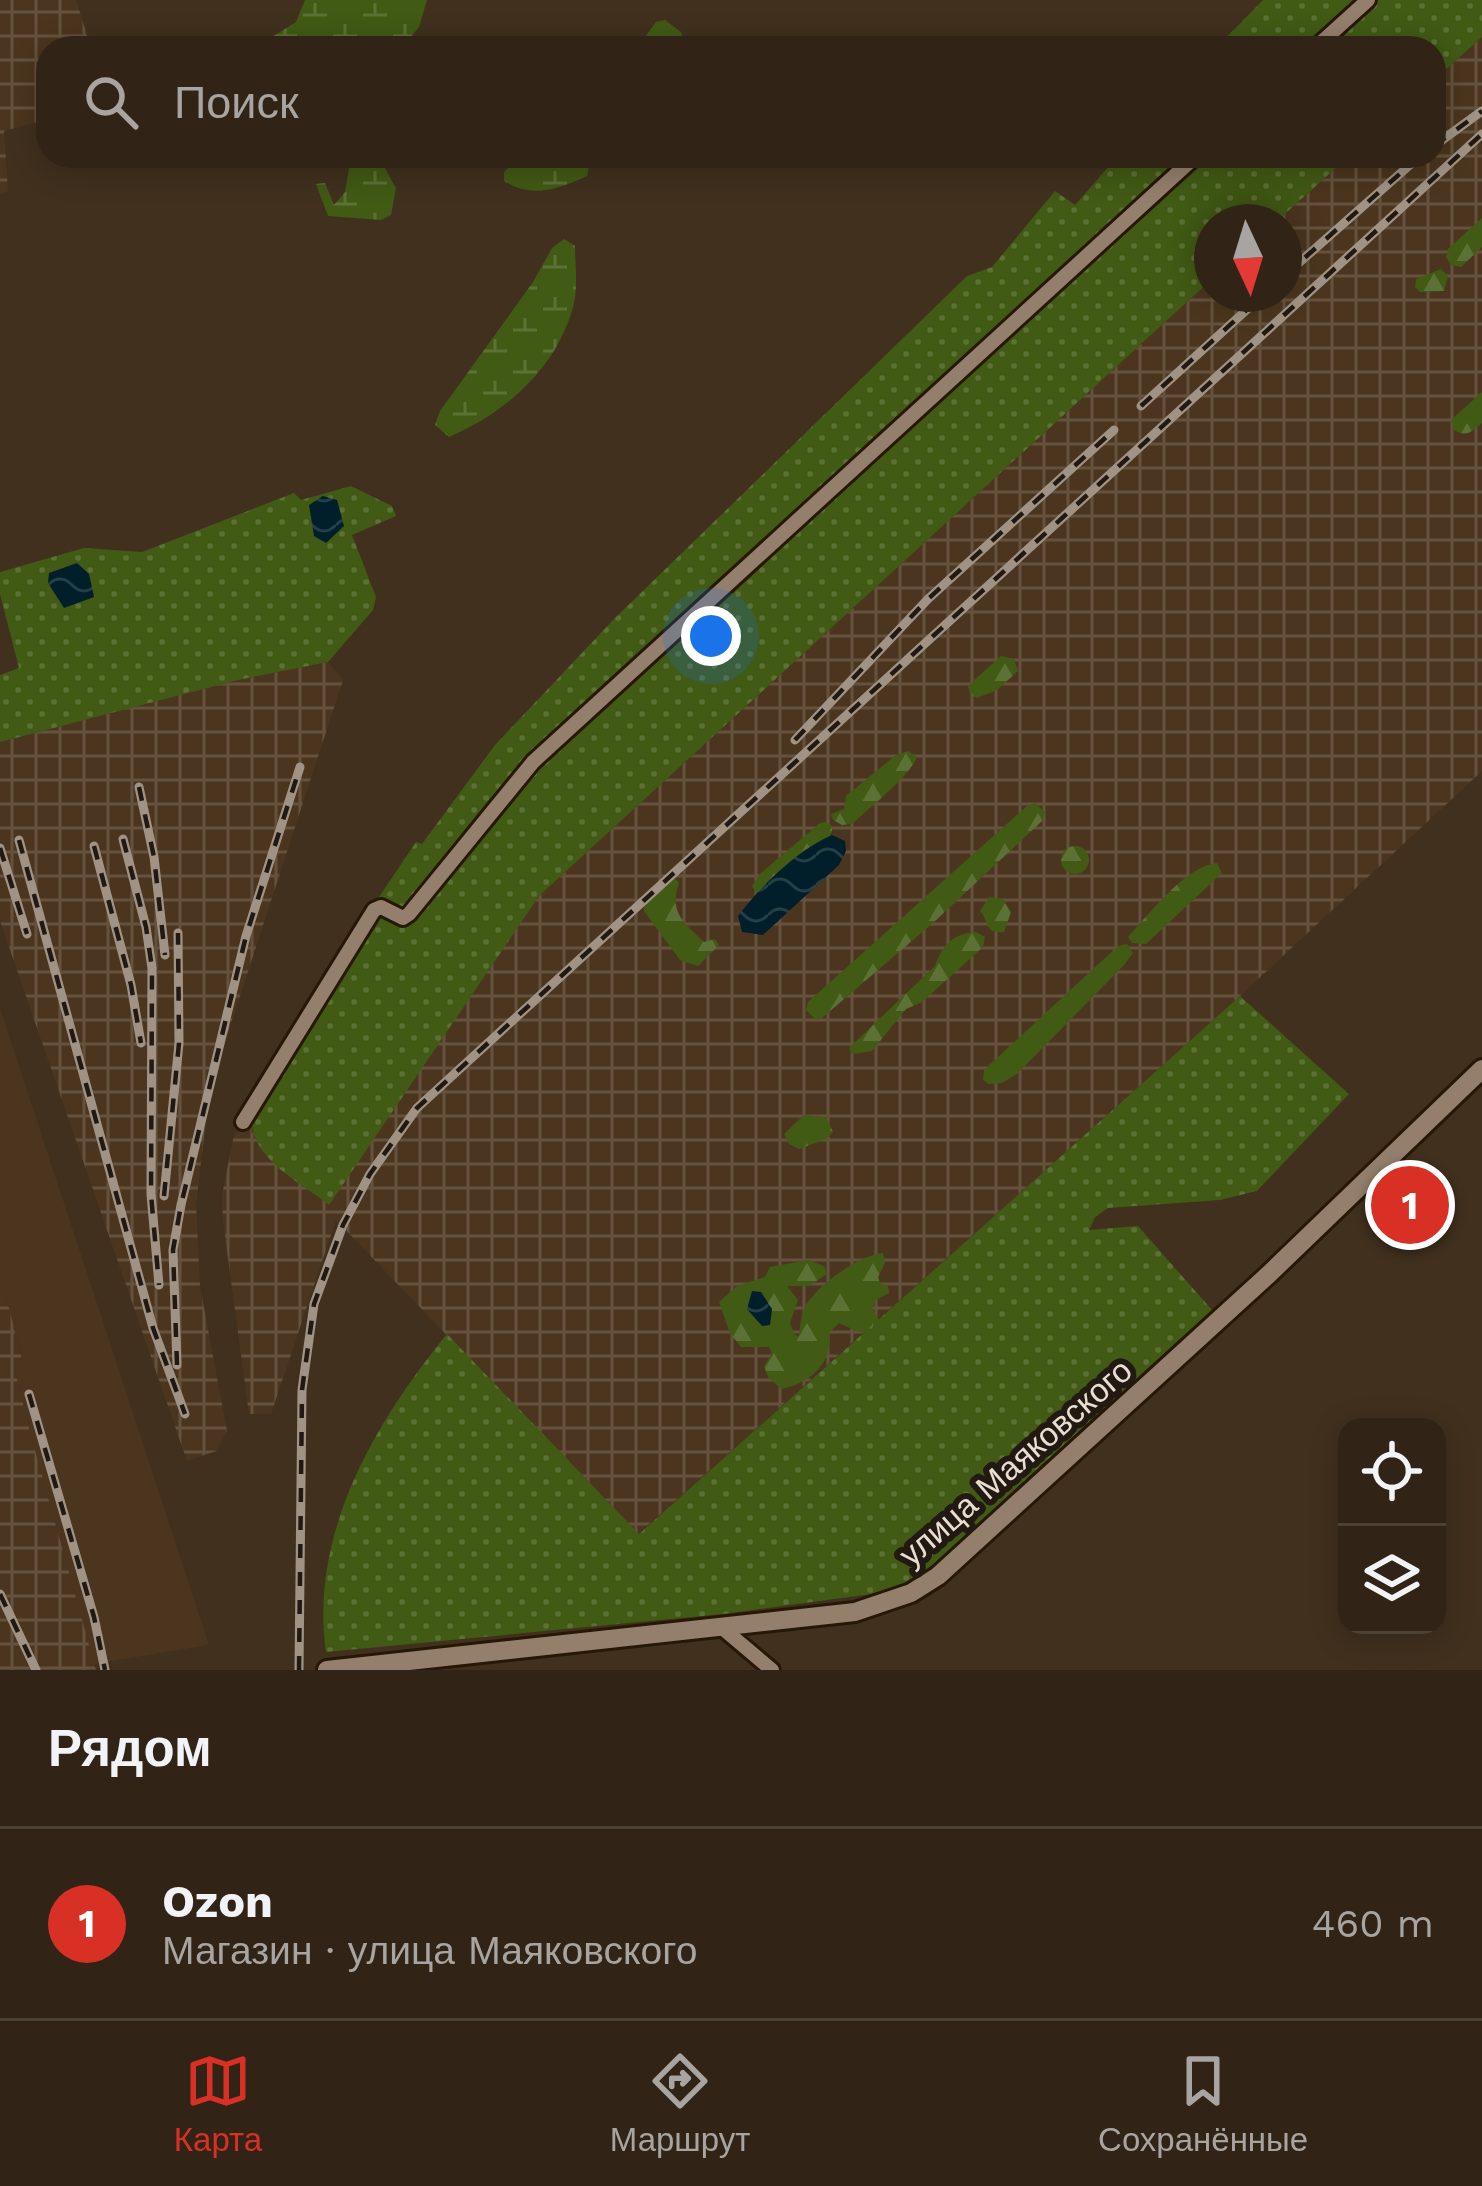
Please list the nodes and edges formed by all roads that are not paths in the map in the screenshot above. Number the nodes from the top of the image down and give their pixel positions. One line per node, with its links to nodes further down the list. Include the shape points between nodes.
1 (1368, 0): 2 (street)
2 (1328, 36)
3 (1183, 168): 5 (street, via 532,762 409,914 374,910)
4 (1482, 1069): 6 (street, улица Маяковского, via 938,1576 882,1606)
5 (242, 1122)
6 (721, 1627): 7 (street, улица Маяковского); 9 (street)
7 (400, 1665): 8 (street, улица Маяковского)
8 (327, 1670)
9 (772, 1670)

